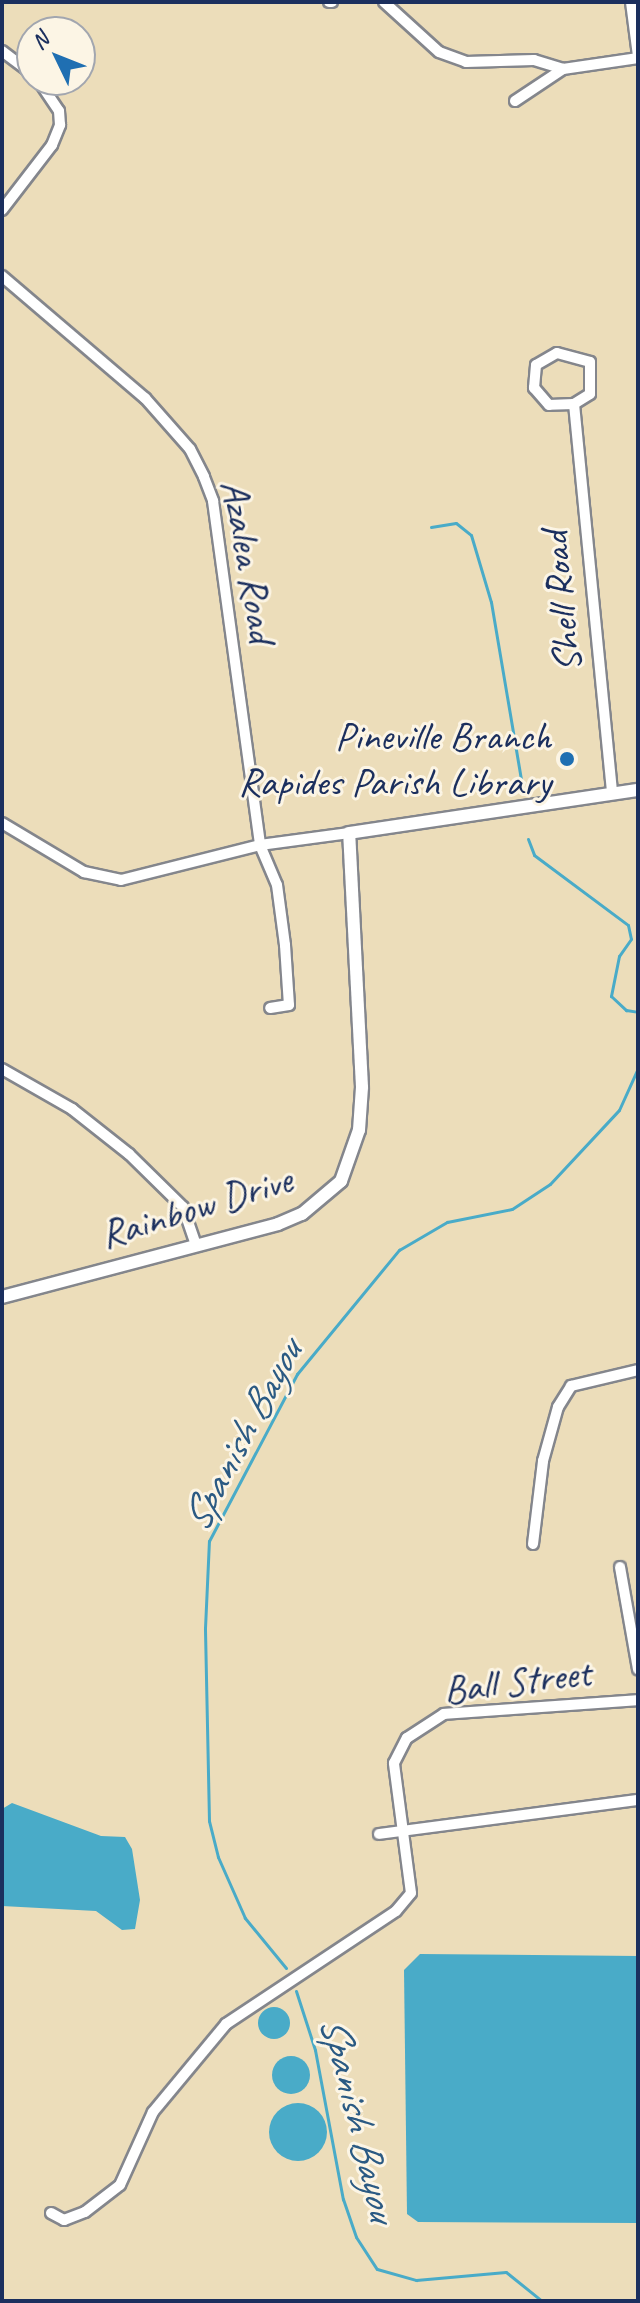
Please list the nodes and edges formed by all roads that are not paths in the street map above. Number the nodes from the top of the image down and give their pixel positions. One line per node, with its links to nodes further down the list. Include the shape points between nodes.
1 (384, 2): 4 (street, via 428,44 451,58 479,63 534,60)
2 (633, 9): 3 (street)
3 (638, 57): 4 (street)
4 (563, 69): 6 (street)
5 (49, 96): 7 (street, via 59,111 60,125 52,145)
6 (515, 101)
7 (2, 210)
8 (2, 276): 14 (street, Azalea Road, via 145,398 190,449 204,477 213,501)
9 (574, 404): 9 (street, via 590,394 590,362 557,353 536,365 534,388 541,401); 11 (street, Shell Road)
10 (638, 790): 11 (street)
11 (612, 793): 13 (street)
12 (2, 823): 14 (street, via 84,872 121,880)
13 (349, 833): 14 (street); 17 (street, Rainbow Drive, via 362,1087 351,1156 341,1181 302,1214)
14 (260, 845): 15 (street, Azalea Road, via 277,885 289,1005)
15 (270, 1008)
16 (2, 1069): 17 (street, via 72,1109 129,1154 183,1207)
17 (196, 1245): 18 (street, Rainbow Drive)
18 (2, 1297)
19 (638, 1370): 20 (street, via 571,1386 558,1407 543,1461)
20 (533, 1544)
21 (620, 1567): 22 (street)
22 (638, 1669)
23 (638, 1700): 25 (street, Ball Street, via 444,1714 407,1738 394,1763)
24 (638, 1800): 25 (street)
25 (401, 1830): 26 (street); 27 (street, Ball Street, via 411,1893 396,1911 226,2024 153,2112 120,2185 85,2212 64,2220)
26 (379, 1834)
27 (51, 2213)

